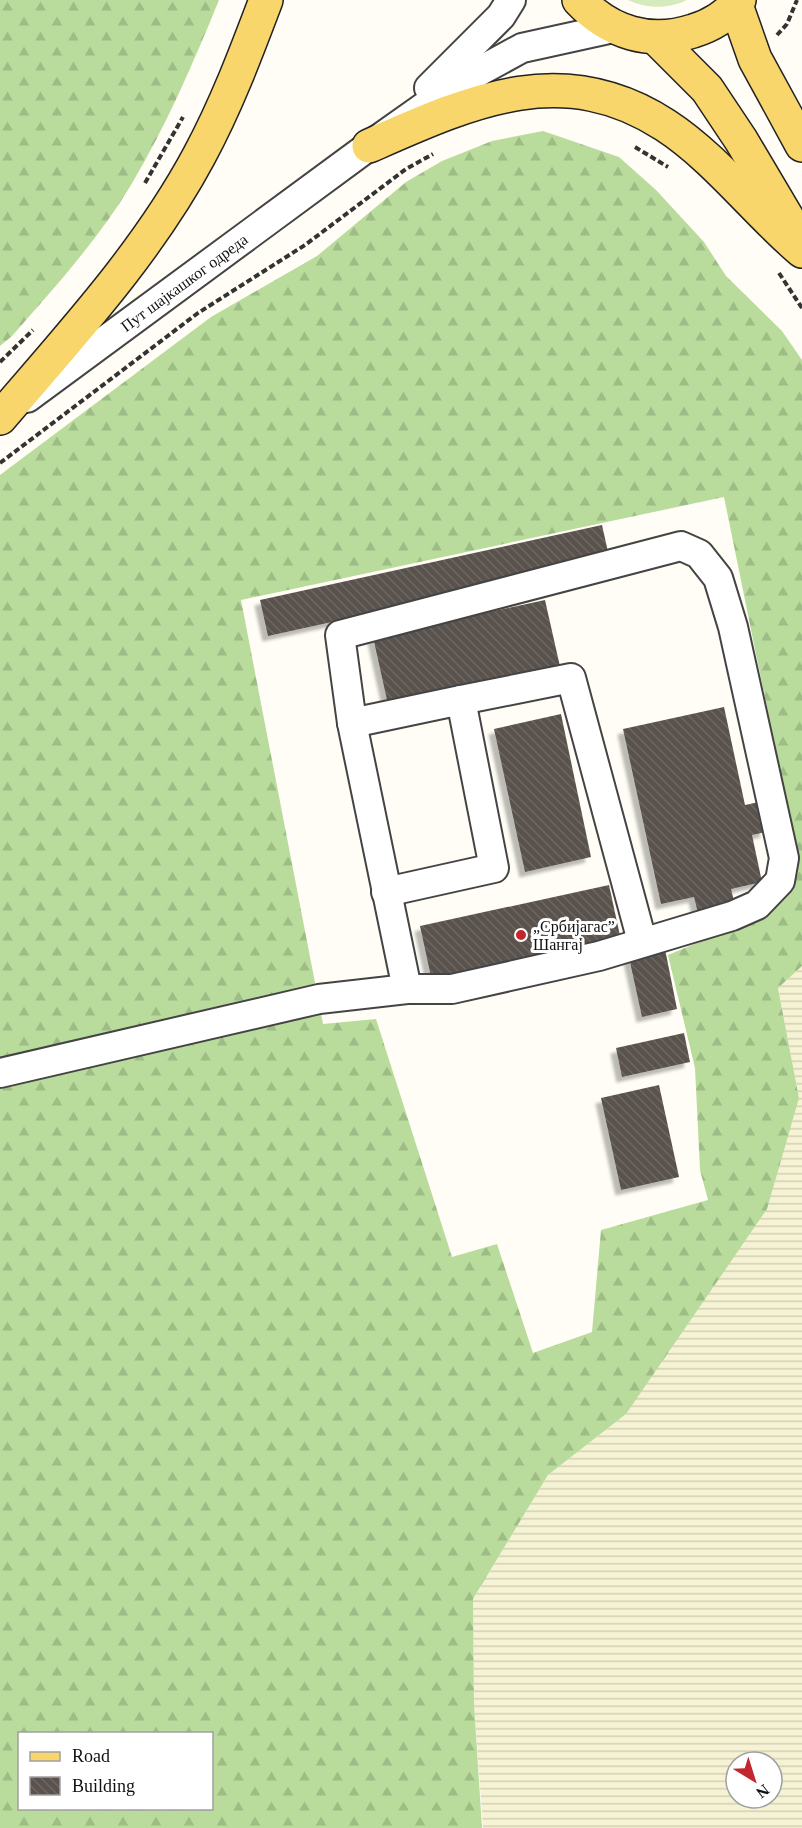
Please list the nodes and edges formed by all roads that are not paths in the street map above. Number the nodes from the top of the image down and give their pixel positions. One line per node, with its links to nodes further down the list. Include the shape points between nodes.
1 (266, 0): 11 (main road, via 200,156 169,206 95,307)
2 (511, 0): 8 (street, Пут шајкашког одреда, via 501,16)
3 (579, 0): 5 (main road, via 591,14)
4 (738, 3): 6 (main road, via 708,26); 7 (main road, via 755,59)
5 (613, 28): 6 (main road); 8 (street, Пут шајкашког одреда, via 532,46 503,57 458,83)
6 (657, 39): 9 (main road, via 707,89)
7 (802, 145)
8 (369, 146): 10 (main road, via 455,108 537,89 595,94 666,125); 11 (street, Пут шајкашког одреда)
9 (802, 243)
10 (802, 251)
11 (0, 418)
12 (461, 700): 13 (street); 14 (street, via 494,868); 15 (street, via 571,678)
13 (352, 723): 14 (street); 15 (street, via 340,635 681,546 699,554 718,579 733,627 784,858 780,881 757,905 732,916)
14 (386, 892): 16 (street)
15 (642, 941): 16 (street, via 599,956 452,989)
16 (407, 988): 17 (street, via 319,999)
17 (0, 1073)

